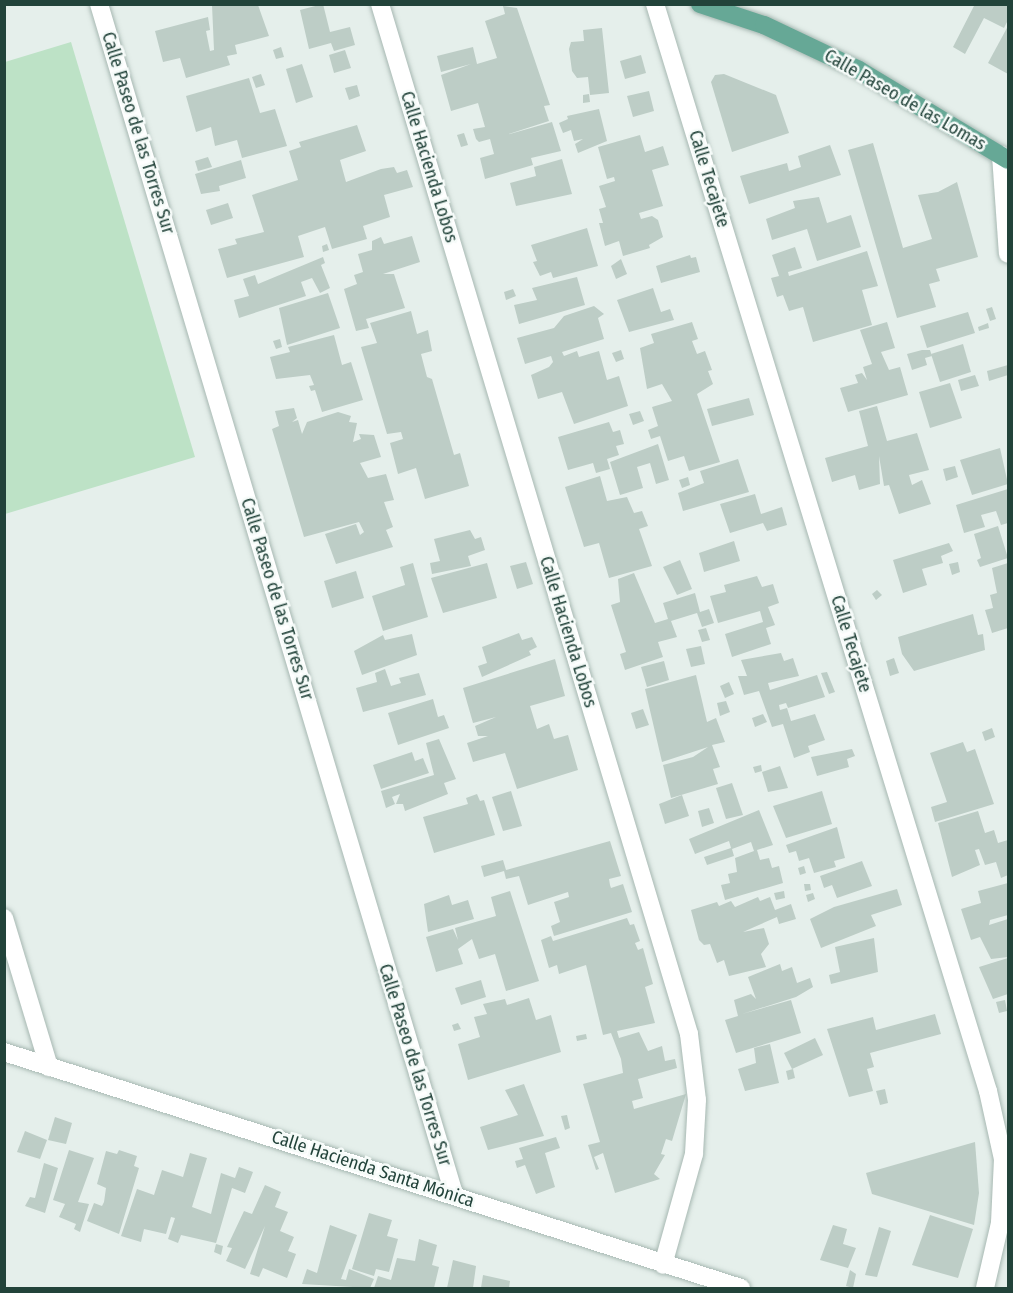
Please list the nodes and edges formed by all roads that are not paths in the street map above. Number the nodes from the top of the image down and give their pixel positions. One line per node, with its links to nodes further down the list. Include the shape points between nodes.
1 (99, 4): 10 (street, Calle Paseo de las Torres Sur)
2 (380, 4): 11 (street, Calle Hacienda Lobos, via 689,1034 697,1100 694,1154)
3 (655, 4): 13 (street, Calle Tecajete, via 988,1091 1003,1159 1000,1223)
4 (700, 4): 5 (main road, Calle Paseo de las Lomas, via 764,25 859,70)
5 (1005, 157): 6 (street)
6 (1008, 254)
7 (4, 918): 9 (street)
8 (4, 1052): 9 (street, Calle Hacienda Santa Mónica)
9 (49, 1067): 10 (street, Calle Hacienda Santa Mónica)
10 (454, 1194): 11 (street, Calle Hacienda Santa Mónica)
11 (663, 1265): 12 (street, Calle Hacienda Santa Mónica)
12 (741, 1288)
13 (985, 1288)

